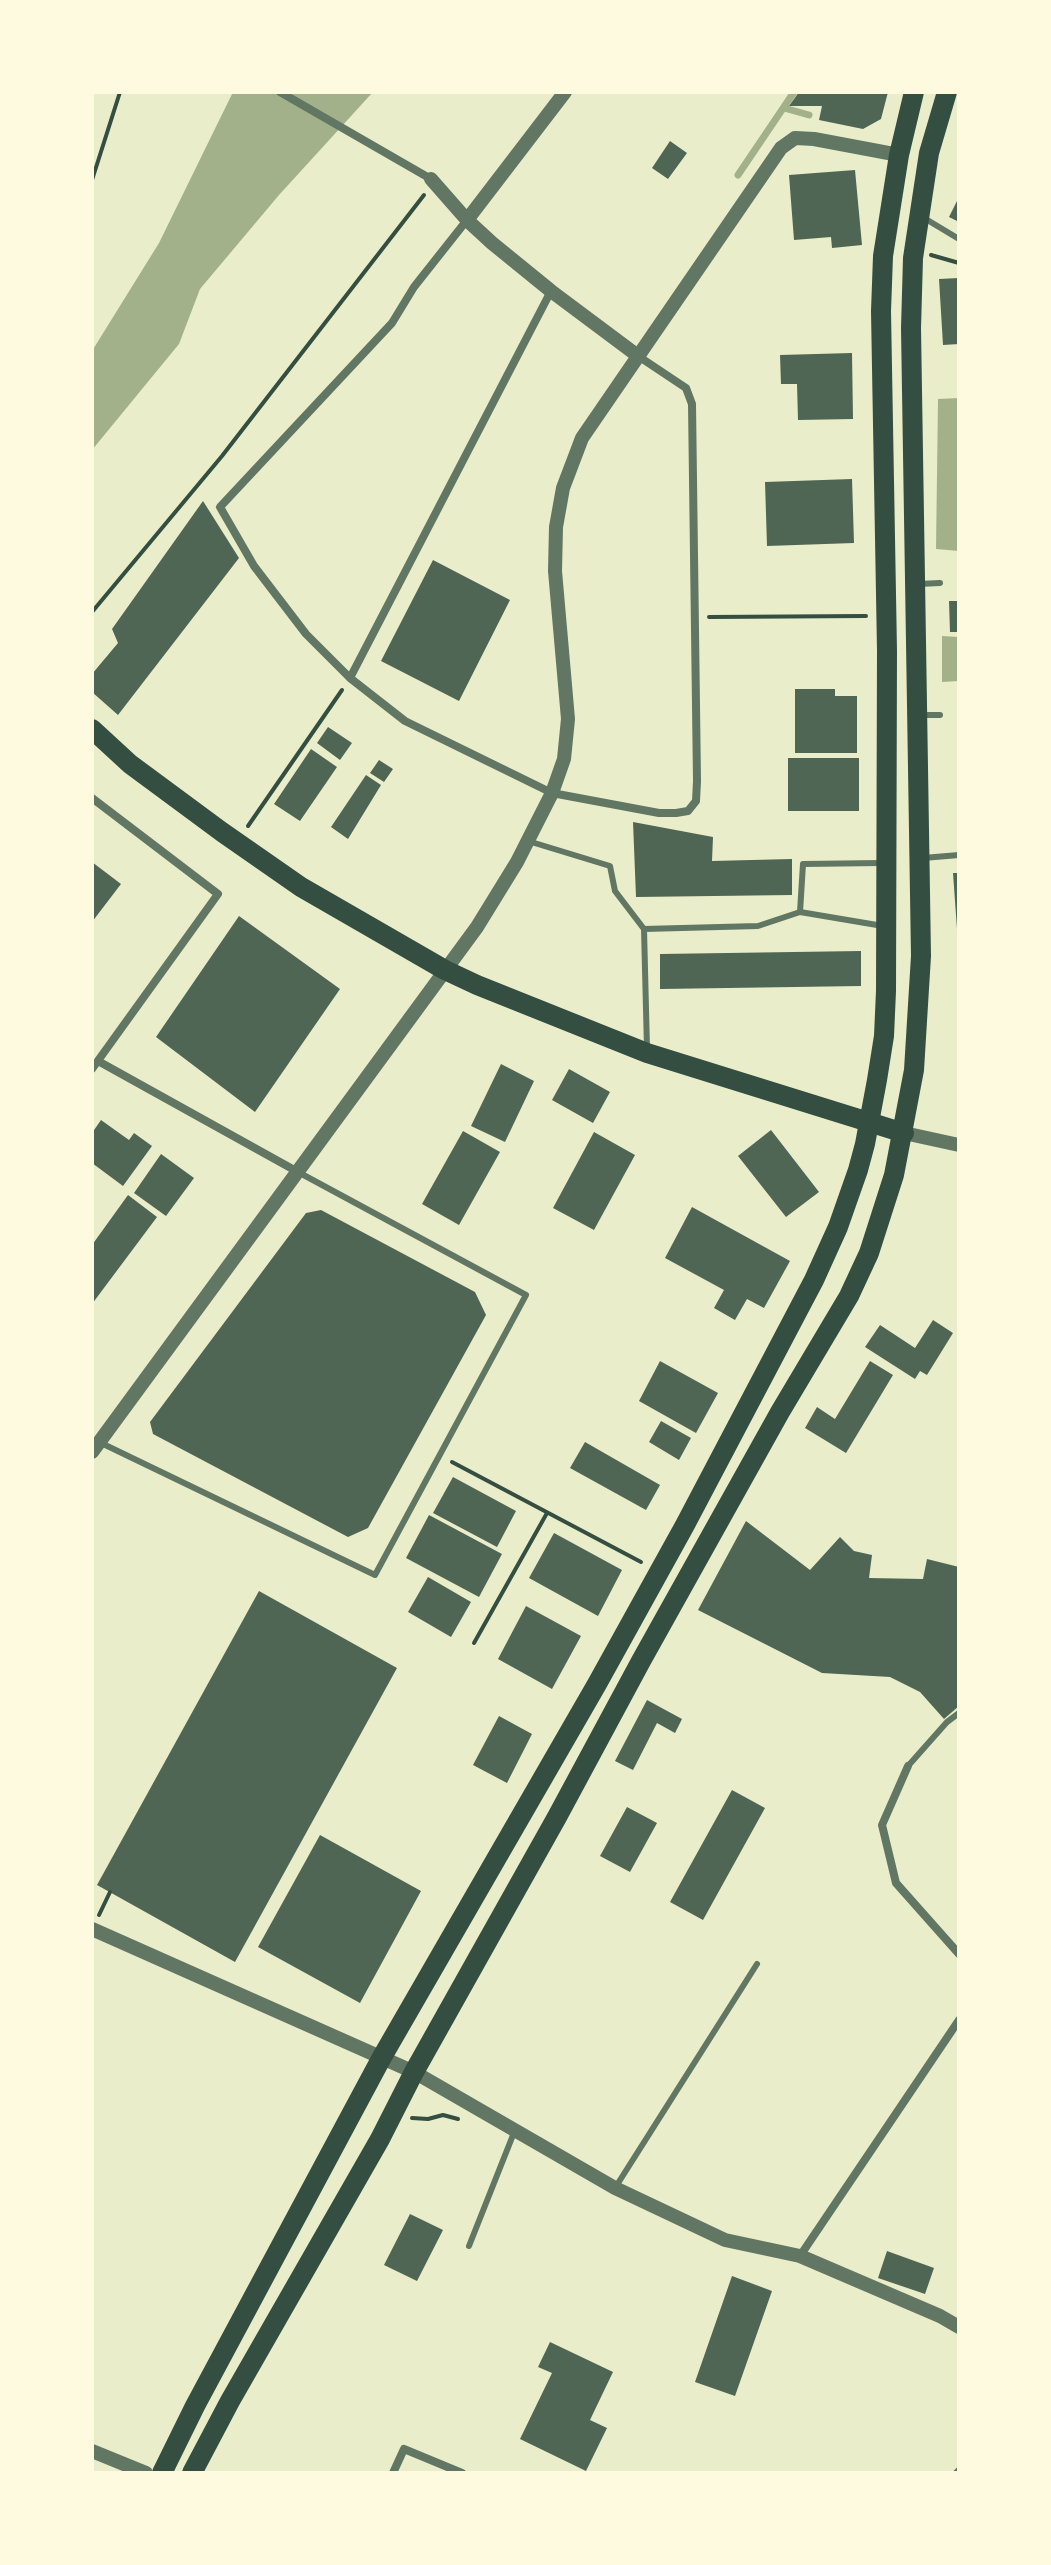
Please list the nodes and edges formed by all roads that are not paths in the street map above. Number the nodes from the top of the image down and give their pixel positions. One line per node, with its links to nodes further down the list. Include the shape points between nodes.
1 (280, 92): 6 (street)
2 (565, 92): 8 (street)
3 (914, 92): 5 (main road)
4 (947, 92): 7 (main road)
5 (899, 155): 11 (street, via 814,139 795,138 781,148); 23 (main road, via 883,256 881,311)
6 (432, 181): 8 (street)
7 (919, 214): 9 (lane); 13 (main road, via 911,328)
8 (467, 220): 10 (street); 14 (street, via 392,323 220,507 254,566 306,634)
9 (959, 239)
10 (551, 291): 11 (street); 14 (street)
11 (638, 356): 18 (street, via 582,438 563,488 555,571 568,719 564,759); 18 (street, via 686,388 692,404 696,801 688,811 659,813)
12 (940, 583): 13 (lane)
13 (915, 584): 16 (main road)
14 (350, 678): 18 (street, via 405,721)
15 (940, 715): 16 (lane)
16 (917, 716): 22 (main road)
17 (92, 729): 27 (main road, via 130,764 288,878)
18 (552, 793): 20 (street)
19 (92, 798): 29 (street, via 218,894)
20 (528, 841): 26 (lane, via 610,866 615,891); 27 (street)
21 (959, 855): 22 (lane)
22 (919, 858): 32 (main road, via 918,1024)
23 (887, 863): 24 (lane, via 803,864); 25 (main road)
24 (800, 912): 25 (lane); 26 (lane, via 758,926)
25 (886, 927): 31 (main road, via 884,1036)
26 (644, 929): 28 (lane)
27 (445, 970): 28 (main road); 34 (street)
28 (647, 1053): 31 (main road)
29 (98, 1061): 30 (street); 34 (street)
30 (92, 1069)
31 (870, 1122): 32 (main road); 42 (main road, via 838,1227 782,1344 597,1684)
32 (904, 1133): 33 (street); 43 (main road, via 869,1253 849,1296)
33 (959, 1145)
34 (298, 1172): 35 (street); 35 (lane, via 526,1295 375,1575)
35 (96, 1447)
36 (959, 1713): 37 (lane)
37 (908, 1766): 39 (street, via 882,1825 896,1883)
38 (95, 1922): 42 (street)
39 (959, 1954)
40 (757, 1964): 45 (lane)
41 (959, 2020): 47 (street)
42 (382, 2057): 43 (street); 51 (main road)
43 (414, 2072): 44 (street); 52 (main road)
44 (515, 2130): 45 (street); 46 (lane)
45 (615, 2188): 47 (street, via 725,2240)
46 (469, 2246)
47 (800, 2256): 48 (street)
48 (959, 2327)
49 (92, 2451): 50 (street)
50 (146, 2473)
51 (162, 2473)
52 (192, 2473)
53 (393, 2473): 54 (street, via 404,2449)
54 (462, 2473)

